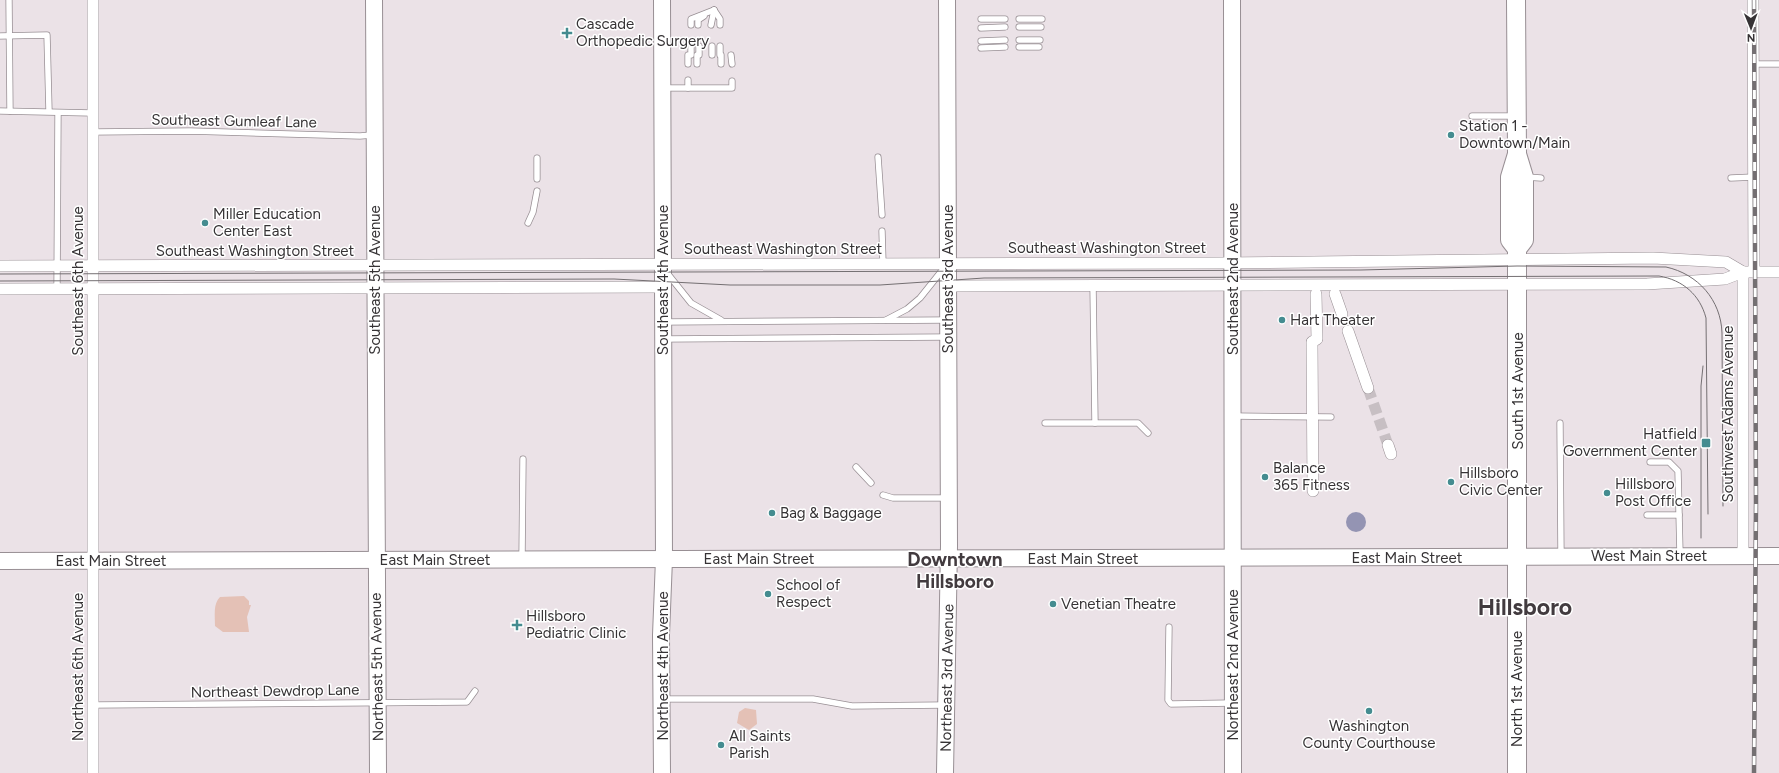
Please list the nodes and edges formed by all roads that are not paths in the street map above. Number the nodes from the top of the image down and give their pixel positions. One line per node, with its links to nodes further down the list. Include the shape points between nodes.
1 (9, 0): 23 (lane)
2 (93, 0): 57 (street, Southeast 6th Avenue)
3 (374, 0): 61 (street, Southeast 5th Avenue)
4 (662, 0): 49 (street, Southeast 4th Avenue)
5 (947, 0): 76 (street, Southeast 3rd Avenue)
6 (1232, 0): 73 (street, Southeast 2nd Avenue)
7 (1516, 0): 59 (main road, South 1st Avenue)
8 (1753, 0): 43 (street, Southwest Adams Avenue)
9 (714, 10): 14 (lane, via 691,19); 15 (lane, via 698,20); 16 (lane); 17 (lane, via 720,19)
10 (981, 19): 11 (lane)
11 (1005, 19)
12 (1019, 19): 13 (lane)
13 (1042, 19)
14 (691, 25)
15 (698, 25)
16 (711, 25)
17 (720, 25)
18 (1005, 27): 21 (lane)
19 (1019, 27): 20 (lane)
20 (1041, 27)
21 (981, 28)
22 (0, 36): 23 (lane)
23 (10, 36): 54 (lane); 55 (lane, via 48,35)
24 (1005, 40): 27 (lane)
25 (1019, 40): 26 (lane)
26 (1040, 40)
27 (981, 41)
28 (691, 46): 36 (lane)
29 (699, 46): 36 (lane)
30 (712, 46): 37 (lane)
31 (720, 46): 41 (lane)
32 (1019, 47): 33 (lane)
33 (1039, 47)
34 (981, 48): 35 (lane)
35 (1005, 48)
36 (694, 55): 39 (lane); 40 (lane)
37 (712, 55)
38 (731, 55): 42 (lane)
39 (688, 64)
40 (697, 64)
41 (721, 64)
42 (732, 64)
43 (1754, 64): 44 (lane); 65 (street, Southwest Adams Avenue)
44 (1779, 64)
45 (688, 80): 50 (lane)
46 (698, 80): 51 (lane)
47 (721, 80): 52 (lane)
48 (732, 80): 52 (lane, via 732,88)
49 (662, 88): 50 (lane); 74 (street, Southeast 4th Avenue)
50 (688, 88): 51 (lane)
51 (698, 88): 52 (lane)
52 (721, 88)
53 (0, 111): 54 (lane)
54 (10, 111): 55 (lane)
55 (49, 111): 56 (lane)
56 (58, 113): 57 (lane); 79 (lane)
57 (92, 113): 60 (street, Southeast 6th Avenue)
58 (1472, 116): 59 (lane)
59 (1517, 116): 62 (main road, South 1st Avenue)
60 (93, 132): 61 (lane, Southeast Gumleaf Lane, via 190,131 360,136); 80 (street, Southeast 6th Avenue)
61 (375, 134): 77 (street, Southeast 5th Avenue)
62 (1517, 154): 72 (main road, South 1st Avenue, via 1510,177 1510,240); 72 (main road, South 1st Avenue, via 1533,178 1524,240)
63 (878, 157): 69 (lane)
64 (537, 158): 67 (lane)
65 (1754, 177): 66 (lane); 81 (street, Southwest Adams Avenue)
66 (1731, 178)
67 (537, 179)
68 (537, 191): 70 (lane)
69 (882, 215)
70 (528, 223)
71 (882, 231): 75 (lane)
72 (1517, 254): 73 (street, Southeast Washington Street); 81 (street, Southeast Washington Street, via 1726,262); 83 (main road, South 1st Avenue)
73 (1233, 263): 76 (street, Southeast Washington Street); 84 (street, Southeast 2nd Avenue)
74 (663, 264): 75 (street, Southeast Washington Street); 77 (street, Southeast Washington Street); 87 (street, Southeast 4th Avenue); 97 (lane, via 672,281 691,303)
75 (883, 264): 76 (street, Southeast Washington Street)
76 (948, 264): 85 (street, Southeast 3rd Avenue); 95 (lane, via 920,298 907,309)
77 (375, 265): 80 (street, Southeast Washington Street); 91 (street, Southeast 5th Avenue)
78 (0, 266): 79 (street, Southeast Washington Street)
79 (57, 266): 80 (street, Southeast Washington Street); 90 (lane)
80 (93, 266): 88 (street, Southeast 6th Avenue)
81 (1749, 272): 82 (street); 83 (street, via 1725,279 1647,284); 121 (street, Southwest Adams Avenue)
82 (1779, 272)
83 (1517, 284): 84 (street); 123 (main road, South 1st Avenue)
84 (1233, 285): 86 (street); 103 (street, Southeast 2nd Avenue)
85 (948, 286): 86 (street); 96 (street, Southeast 3rd Avenue)
86 (1093, 286): 107 (lane)
87 (663, 287): 91 (street); 98 (street, Southeast 4th Avenue)
88 (94, 288): 90 (street); 91 (street); 130 (street, Southeast 6th Avenue)
89 (0, 289): 90 (street)
90 (57, 289)
91 (375, 289): 128 (street, Southeast 5th Avenue)
92 (1316, 294): 104 (street, via 1317,339 1312,342)
93 (1335, 294): 94 (street)
94 (1342, 314)
95 (885, 320): 96 (lane); 97 (lane)
96 (948, 320): 100 (street, Southeast 3rd Avenue)
97 (723, 321): 98 (lane)
98 (663, 322): 101 (street, Southeast 4th Avenue)
99 (1348, 331): 102 (street)
100 (948, 337): 101 (lane); 116 (street, Southeast 3rd Avenue)
101 (663, 339): 125 (street, Southeast 4th Avenue)
102 (1368, 388)
103 (1233, 416): 104 (lane); 124 (street, Southeast 2nd Avenue)
104 (1313, 417): 105 (lane); 114 (street)
105 (1331, 417)
106 (1045, 423): 107 (lane)
107 (1095, 423): 109 (lane, via 1138,423)
108 (1560, 423): 119 (lane)
109 (1148, 434)
110 (523, 458): 127 (lane)
111 (1650, 462): 117 (lane, via 1669,462 1678,471)
112 (856, 467): 113 (lane)
113 (871, 483)
114 (1313, 491)
115 (883, 495): 116 (lane, via 893,498)
116 (948, 498): 126 (street, Southeast 3rd Avenue)
117 (1679, 515): 118 (lane); 120 (lane)
118 (1647, 516)
119 (1560, 556): 120 (street, West Main Street); 123 (street, West Main Street)
120 (1680, 556): 121 (street, West Main Street)
121 (1744, 556): 122 (street, West Main Street)
122 (1779, 556)
123 (1518, 557): 124 (street, East Main Street); 143 (main road, North 1st Avenue)
124 (1233, 558): 126 (street, East Main Street); 135 (street, Northeast 2nd Avenue)
125 (664, 559): 126 (street, East Main Street); 127 (street, East Main Street); 133 (street, Northeast 4th Avenue)
126 (948, 559): 137 (street, Northeast 3rd Avenue)
127 (522, 560): 128 (street, East Main Street)
128 (376, 561): 130 (street, East Main Street); 134 (street, Northeast 5th Avenue)
129 (0, 562): 130 (street, East Main Street)
130 (93, 562): 136 (street, Northeast 6th Avenue)
131 (1169, 627): 135 (lane, via 1168,700 1171,704)
132 (475, 691): 134 (lane, Northeast Dewdrop Lane, via 468,702)
133 (662, 699): 137 (lane, via 813,699 852,706); 140 (street, Northeast 4th Avenue)
134 (378, 702): 136 (lane, Northeast Dewdrop Lane); 139 (street, Northeast 5th Avenue)
135 (1233, 703): 142 (street, Northeast 2nd Avenue)
136 (94, 705): 138 (street, Northeast 6th Avenue)
137 (946, 705): 141 (street, Northeast 3rd Avenue)
138 (93, 773)
139 (378, 773)
140 (662, 773)
141 (945, 773)
142 (1233, 773)
143 (1517, 773)

